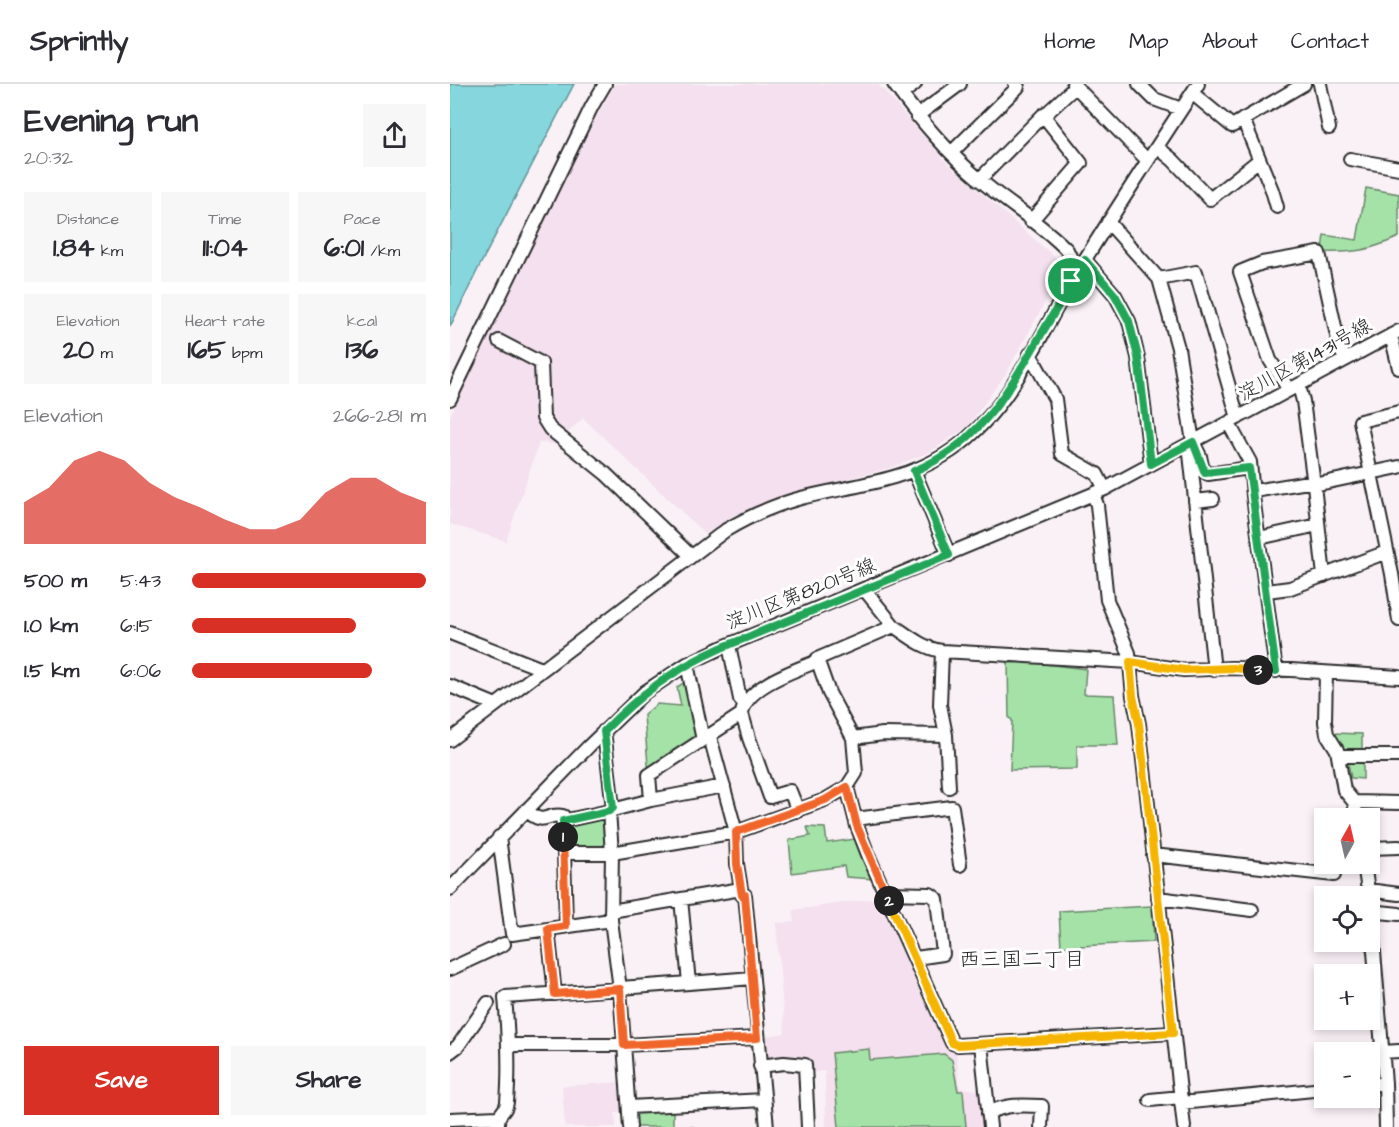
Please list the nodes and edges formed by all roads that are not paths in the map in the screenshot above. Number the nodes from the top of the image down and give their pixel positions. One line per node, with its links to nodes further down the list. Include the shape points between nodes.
1 (605, 84): 35 (street)
2 (915, 84): 9 (street)
3 (960, 84): 13 (street)
4 (1016, 84): 17 (street, via 1018,87)
5 (1139, 84): 11 (street, via 1154,99)
6 (1304, 84): 14 (street)
7 (1320, 84): 15 (street)
8 (1074, 85): 12 (street); 20 (street)
9 (897, 89): 13 (street)
10 (1195, 89): 11 (street); 14 (street, via 1232,126)
11 (1181, 109): 16 (street)
12 (1048, 112)
13 (917, 116): 17 (street)
14 (1243, 119): 19 (street)
15 (1329, 128)
16 (1157, 147): 19 (street, via 1210,199); 20 (street)
17 (951, 153): 22 (street)
18 (1350, 159): 21 (street, via 1365,155)
19 (1259, 160): 23 (street)
20 (1148, 161): 25 (street)
21 (1399, 168)
22 (979, 180): 24 (street); 24 (street, via 1043,115 1081,163)
23 (1277, 207)
24 (1031, 221): 28 (street, via 1070,253 1074,268)
25 (1108, 222): 26 (street); 27 (street)
26 (1085, 260): 28 (street); 39 (street, via 1115,295 1129,321 1138,357)
27 (1159, 279): 37 (street, via 1196,272); 38 (street, via 1178,348)
28 (1071, 281): 31 (street)
29 (1395, 333): 32 (street, 淀川区第1431号線); 33 (street)
30 (499, 341): 53 (street, via 541,363 543,418 550,429 606,474)
31 (1030, 354): 42 (street, via 1002,400 979,428 944,456); 45 (street, via 1055,399 1062,454 1097,474)
32 (1345, 360): 34 (street, 淀川区第1431号線); 34 (street, via 1319,253 1262,263 1240,272 1270,360)
33 (1399, 368)
34 (1294, 388): 37 (street, 淀川区第1431号線); 44 (street, via 1303,401)
35 (450, 399)
36 (1399, 412): 43 (street, via 1360,421)
37 (1233, 421): 38 (street, 淀川区第8201号線); 41 (street)
38 (1191, 444): 39 (street, 淀川区第8201号線); 41 (street, via 1205,473); 49 (street)
39 (1151, 464): 45 (street, 淀川区第8201号線)
40 (1399, 467): 43 (street)
41 (1249, 468): 46 (street)
42 (914, 471): 53 (street, via 776,506 726,530); 54 (street)
43 (1371, 473): 44 (street); 52 (street)
44 (1314, 483): 46 (street); 50 (street)
45 (1105, 489): 47 (street, 淀川区第8201号線)
46 (1254, 491): 51 (street)
47 (1093, 494): 54 (street, 淀川区第8201号線); 65 (street, via 1107,600)
48 (1213, 499): 49 (street)
49 (1195, 501): 68 (street)
50 (1317, 525): 51 (street); 55 (street)
51 (1259, 538): 57 (street)
52 (1387, 552): 55 (street); 58 (street)
53 (690, 555): 67 (street)
54 (949, 555): 56 (street, 淀川区第8201号線)
55 (1324, 576): 57 (street)
56 (864, 589): 60 (street); 62 (street, 淀川区第8201号線)
57 (1267, 591): 69 (street)
58 (1397, 591): 59 (street)
59 (1399, 620)
60 (894, 626): 63 (street, via 920,645); 64 (street)
61 (450, 633): 67 (street)
62 (729, 645): 66 (street, 淀川区第8201号線); 74 (street)
63 (942, 651): 65 (street); 76 (street, via 940,705)
64 (818, 661): 74 (street, via 768,682); 78 (street, via 829,693)
65 (1130, 662): 68 (street); 100 (street)
66 (687, 664): 75 (street, 淀川区第8201号線, via 645,692); 77 (street)
67 (542, 669): 73 (street)
68 (1214, 670): 69 (street)
69 (1276, 671): 70 (street)
70 (1326, 673): 71 (street); 80 (street, via 1324,722)
71 (1399, 677)
72 (450, 686): 73 (street)
73 (496, 705): 79 (street)
74 (743, 709): 77 (street); 91 (street, via 770,797 790,791)
75 (604, 731): 89 (street); 90 (street, 淀川区第8201号線)
76 (946, 735): 78 (street, via 883,734); 84 (street)
77 (706, 738): 82 (street); 85 (street, via 649,776)
78 (853, 738): 83 (street, via 856,773)
79 (450, 740)
80 (1338, 756): 81 (street); 86 (street, via 1344,790)
81 (1399, 756)
82 (724, 786): 85 (street); 94 (street)
83 (847, 787): 91 (street); 92 (street)
84 (949, 787)
85 (651, 800): 89 (street)
86 (1354, 802): 87 (street); 88 (street)
87 (1399, 803)
88 (1355, 808)
89 (611, 809): 93 (street); 99 (street)
90 (526, 810): 93 (street, via 535,818 559,815); 95 (street, 淀川区第8201号線)
91 (798, 811): 94 (street)
92 (855, 819): 101 (street, via 952,807); 105 (street)
93 (563, 821): 98 (street)
94 (736, 832): 99 (street); 104 (street)
95 (499, 837): 103 (street, 淀川区第8201号線); 115 (street, via 512,934)
96 (1399, 847): 97 (street)
97 (1380, 848)
98 (564, 853): 99 (street); 114 (street)
99 (612, 854): 113 (street)
100 (1153, 855): 102 (street); 108 (street)
101 (960, 865)
102 (1314, 872)
103 (450, 889)
104 (741, 889): 109 (street); 120 (street, via 745,895)
105 (886, 894): 118 (street); 118 (street, via 930,894 937,899 943,954)
106 (1380, 894): 107 (street)
107 (1399, 894)
108 (1158, 898): 110 (street); 125 (street)
109 (681, 899): 113 (street); 121 (street)
110 (1252, 910)
111 (1380, 910): 112 (street)
112 (1399, 914)
113 (611, 915): 114 (street); 122 (street)
114 (566, 926): 115 (street)
115 (548, 929): 123 (street)
116 (504, 944): 119 (street)
117 (1374, 952): 132 (street)
118 (916, 958): 127 (street, via 952,1043)
119 (450, 969)
120 (753, 978): 121 (street); 126 (street)
121 (689, 983): 122 (street)
122 (620, 988): 123 (street); 129 (street)
123 (555, 994): 128 (street, via 505,997)
124 (489, 1003): 131 (street)
125 (1173, 1033): 127 (street); 139 (street)
126 (757, 1038): 129 (street); 133 (street)
127 (981, 1044): 141 (street)
128 (510, 1045): 129 (street); 143 (street, via 507,1105)
129 (624, 1045): 140 (street)
130 (1399, 1051): 132 (street)
131 (450, 1052)
132 (1382, 1052): 135 (street)
133 (760, 1066): 137 (street); 146 (street, via 805,1065)
134 (1380, 1083): 135 (street)
135 (1385, 1083): 150 (street)
136 (1314, 1090): 139 (street)
137 (764, 1100): 140 (street); 145 (street)
138 (1150, 1100): 139 (street)
139 (1181, 1100): 149 (street)
140 (629, 1107): 144 (street)
141 (988, 1113): 147 (street); 148 (street, via 1014,1104 1042,1106)
142 (450, 1119): 143 (street)
143 (498, 1122)
144 (630, 1127)
145 (767, 1127)
146 (808, 1127)
147 (990, 1127)
148 (1041, 1127)
149 (1184, 1127)
150 (1386, 1127)

